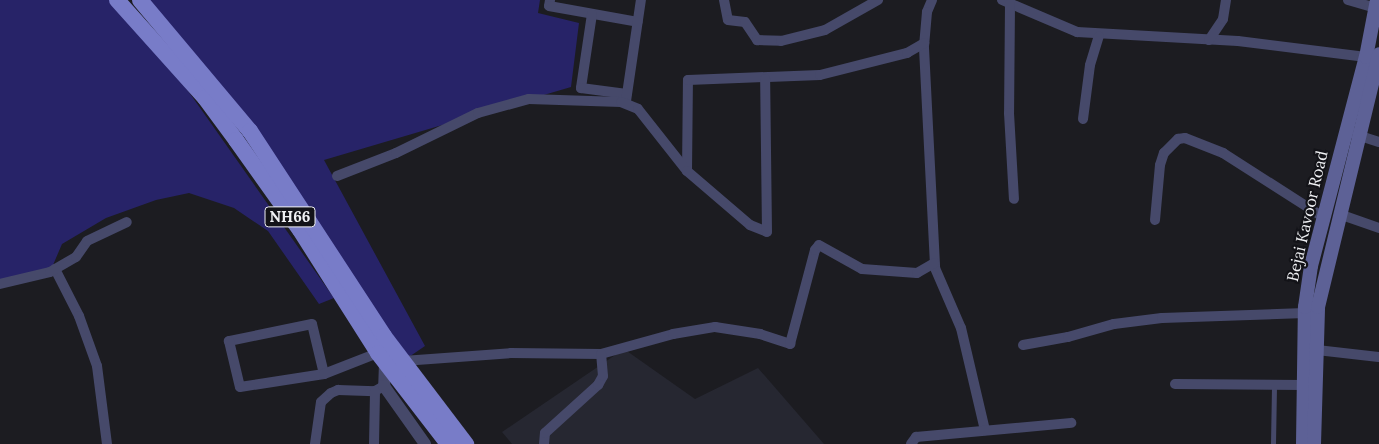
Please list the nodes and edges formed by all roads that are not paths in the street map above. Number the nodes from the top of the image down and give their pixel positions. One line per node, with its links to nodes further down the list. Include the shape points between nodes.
1 (117, 0): 40 (highway, NH66, via 205,98 300,230)
2 (140, 0): 41 (highway, NH66, via 250,132)
3 (550, 0): 12 (street, via 549,6)
4 (641, 0): 14 (street)
5 (724, 0): 6 (street, via 728,20 745,22 757,40 781,41 825,30)
6 (878, 0)
7 (932, 0): 17 (street, via 927,12)
8 (1226, 0): 16 (street, via 1223,19)
9 (1348, 0): 13 (street, via 1372,7)
10 (1377, 0): 13 (main road, Bejai Kavoor Road)
11 (1006, 2): 15 (street, via 1055,25); 26 (street)
12 (592, 14): 14 (street); 20 (street, via 581,88)
13 (1374, 14): 18 (main road, Bejai Kavoor Road)
14 (638, 22): 20 (street)
15 (1099, 36): 16 (street); 21 (street, via 1090,65)
16 (1209, 40): 18 (street)
17 (924, 43): 19 (street, via 907,53 820,75); 32 (street)
18 (1372, 56): 22 (main road, Bejai Kavoor Road)
19 (765, 79): 24 (street, via 688,80); 24 (street, via 767,232 750,225)
20 (626, 99): 24 (street, via 638,109); 25 (street, via 528,99 478,113 396,153)
21 (1083, 119)
22 (1352, 133): 23 (street); 27 (main road, Bejai Kavoor Road); 28 (main road, Bejai Kavoor Road)
23 (1379, 142)
24 (687, 171)
25 (337, 176)
26 (1014, 199)
27 (1339, 214): 31 (street); 37 (main road, Bejai Kavoor Road, via 1318,307)
28 (1324, 217): 29 (street, via 1223,153 1185,138 1178,139 1164,153); 35 (main road, Bejai Kavoor Road, via 1311,266)
29 (1155, 220)
30 (126, 222): 33 (street, via 88,241 76,257)
31 (1379, 228)
32 (934, 263): 38 (street, via 917,273 862,269 819,245 790,344 760,334 716,327 673,334); 48 (street, via 961,328)
33 (55, 269): 34 (street); 49 (street, via 79,316 97,366)
34 (0, 284)
35 (1304, 314): 36 (street, via 1162,318 1114,324 1068,338); 45 (main road, Bejai Kavoor Road)
36 (1023, 345)
37 (1317, 350): 39 (street); 59 (main road, Bejai Kavoor Road)
38 (600, 354): 41 (street, via 511,353); 55 (street, via 603,376 544,433)
39 (1379, 357)
40 (382, 358): 42 (street); 46 (street); 53 (highway, NH66)
41 (403, 361): 54 (highway, NH66)
42 (324, 374): 42 (street, via 240,387 229,341 312,324)
43 (1175, 384): 44 (street)
44 (1274, 385): 45 (street); 57 (lane)
45 (1304, 385): 58 (main road, Bejai Kavoor Road)
46 (379, 389): 50 (street, via 330,393 321,402); 51 (street); 52 (street)
47 (1071, 422): 48 (street)
48 (985, 430): 56 (street, via 916,437)
49 (107, 444)
50 (315, 444)
51 (374, 444)
52 (425, 444)
53 (448, 444)
54 (466, 444)
55 (544, 444)
56 (911, 444)
57 (1273, 444)
58 (1302, 444)
59 (1314, 444)

